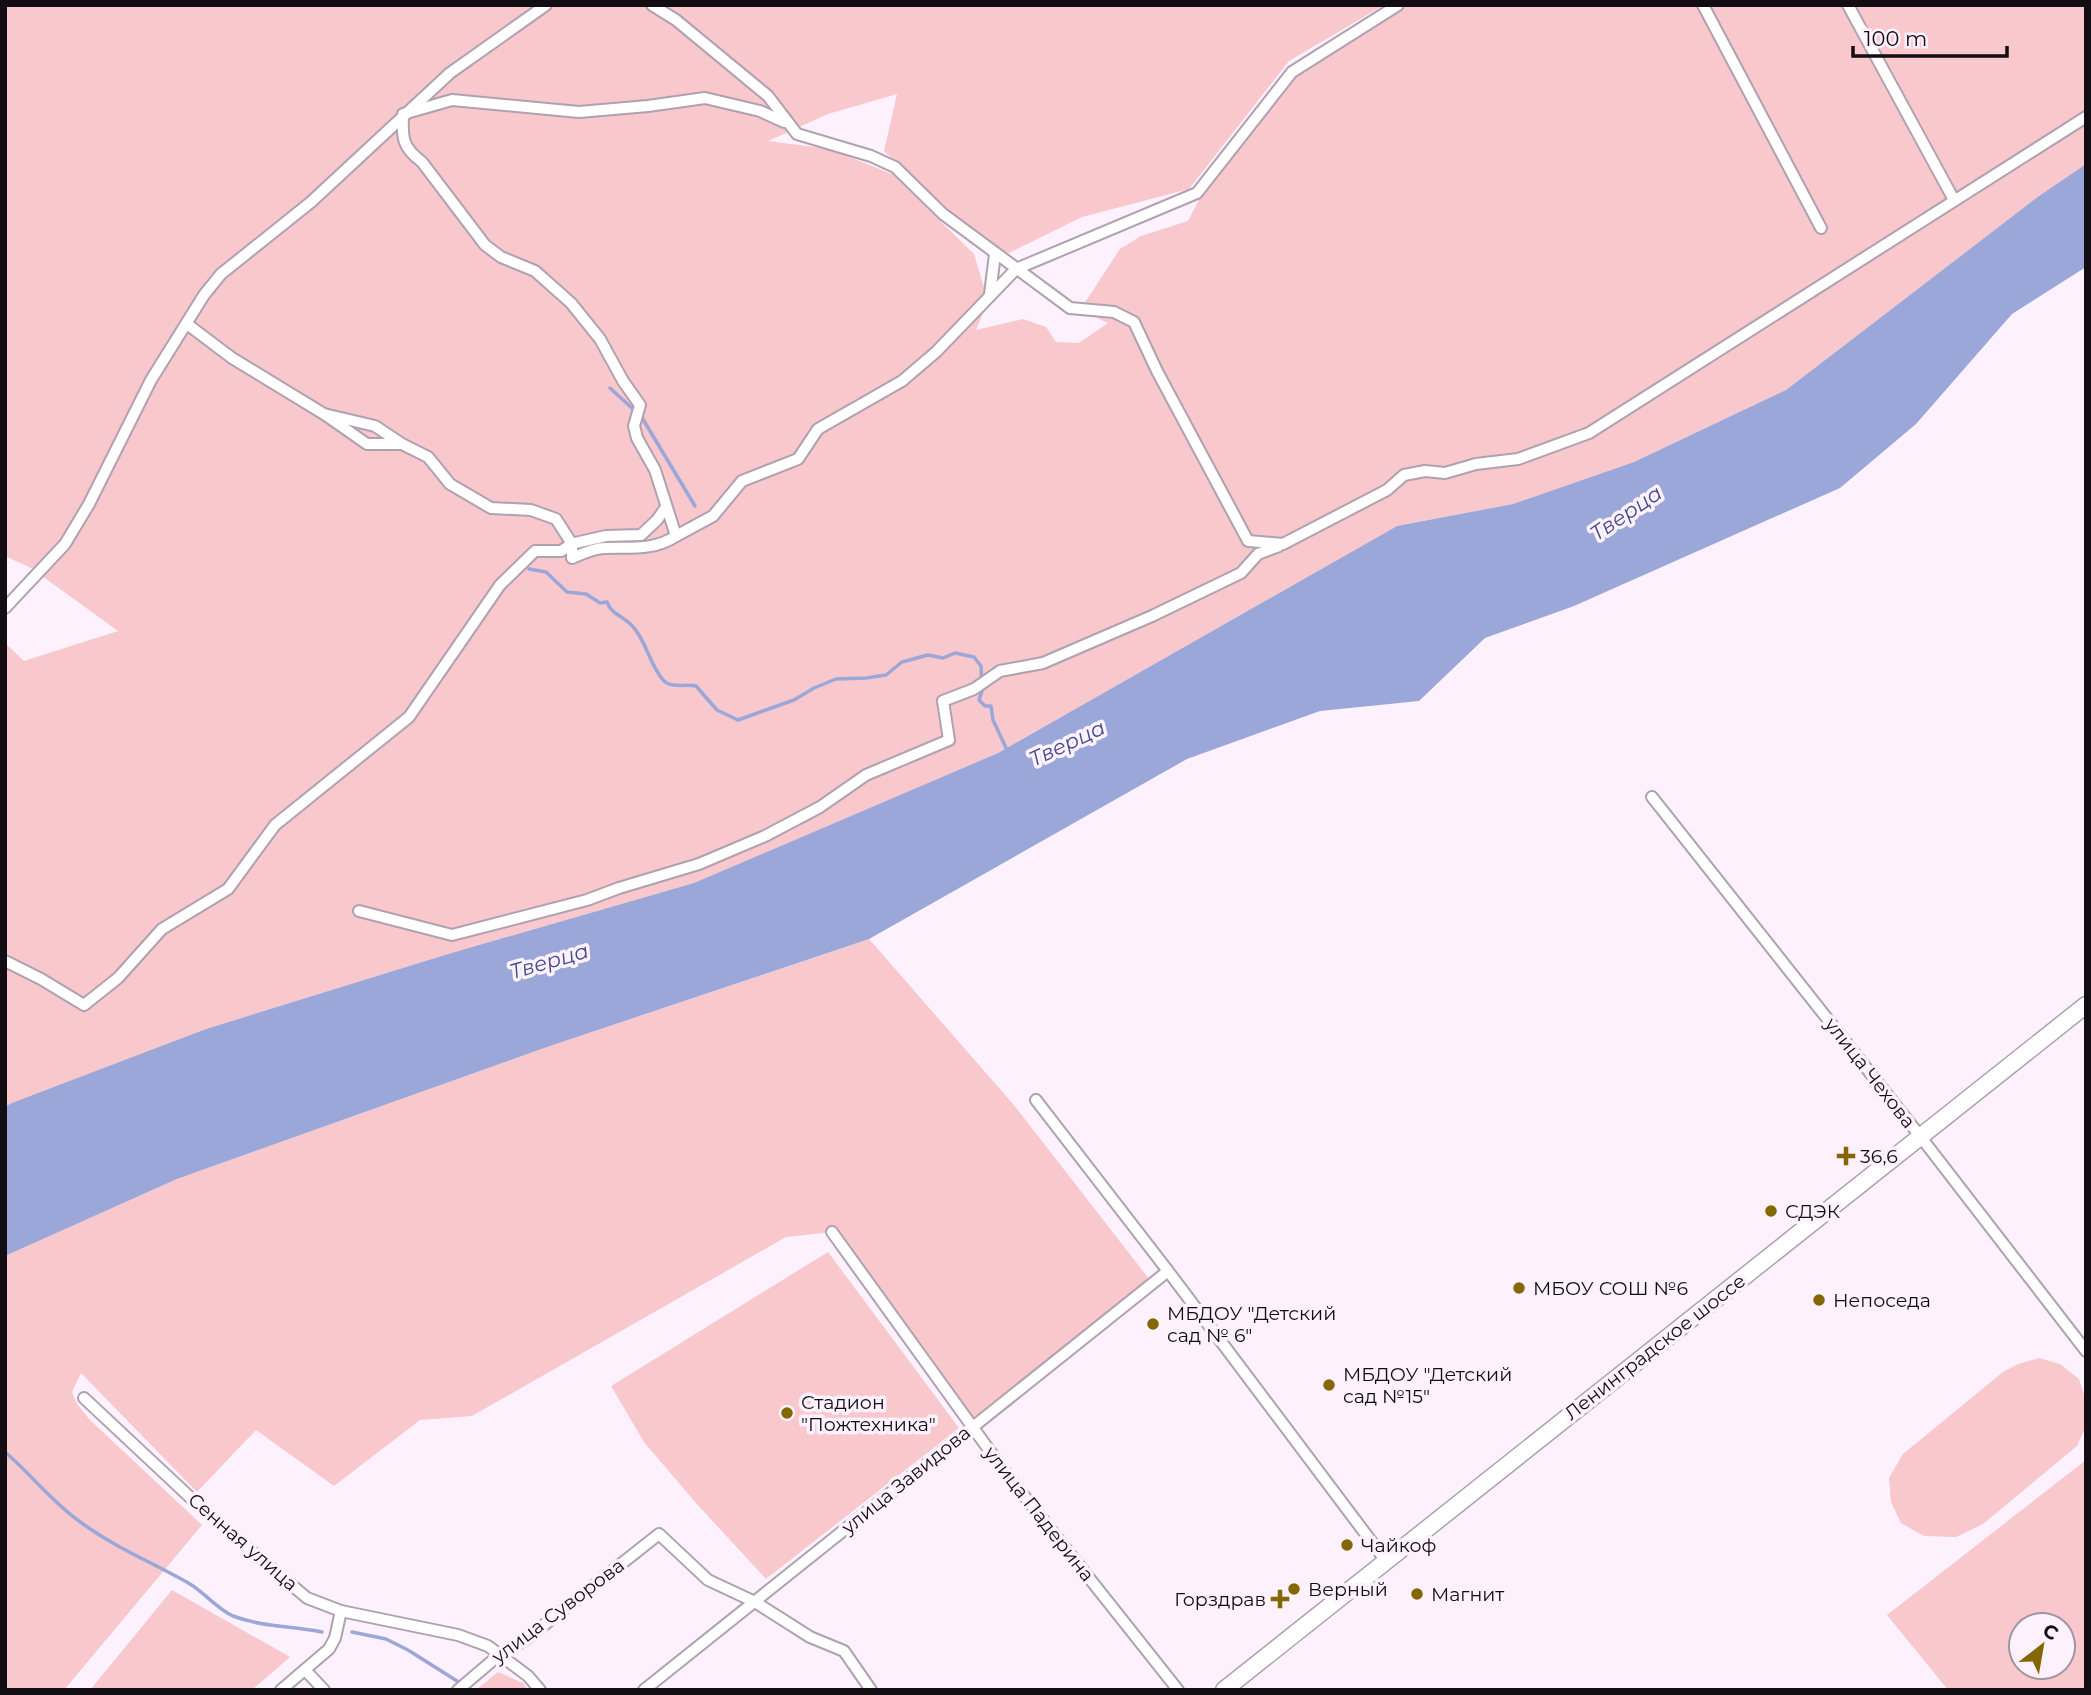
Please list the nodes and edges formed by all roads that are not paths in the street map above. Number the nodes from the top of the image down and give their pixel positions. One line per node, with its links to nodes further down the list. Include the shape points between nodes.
1 (546, 5): 6 (street, via 450,73)
2 (652, 5): 8 (street, via 768,96)
3 (1398, 5): 12 (street, via 1292,72 1197,194)
4 (1703, 5): 10 (street)
5 (1849, 5): 9 (street)
6 (403, 114): 8 (street, via 452,100 579,112 705,98 760,111); 14 (street, via 311,201 221,274); 17 (street, via 408,152 422,162 485,245 535,271 571,303 600,339 640,405 634,426 637,438 655,470)
7 (2086, 117): 9 (street)
8 (787, 123): 11 (street, via 797,134 895,167 943,214)
9 (1954, 200): 20 (street, via 1589,433 1518,459 1476,464 1445,474 1404,475 1387,490)
10 (1821, 228)
11 (995, 254): 12 (street); 13 (street)
12 (1016, 269): 13 (street); 20 (street, via 1070,308 1114,312 1134,322 1248,541)
13 (990, 294): 18 (street, via 902,381 818,429 798,459 741,481 712,516)
14 (187, 324): 15 (street, via 232,358); 21 (street, via 150,380 65,544)
15 (324, 414): 16 (street, via 374,426); 16 (street, via 367,444)
16 (402, 444): 19 (street, via 428,457 450,484 491,508 531,510 556,519)
17 (666, 507): 18 (street); 19 (street, via 640,535)
18 (676, 536): 19 (street, via 664,544 601,548 572,558)
19 (572, 544): 24 (street, via 561,551 535,551 500,585 409,716 275,825 228,889 162,929 118,978 84,1005)
20 (1283, 544): 23 (street, via 1258,554 1241,573 1152,616 1043,663 1000,671 974,689 943,701 949,740 866,775 820,807 699,864 587,900 452,935)
21 (5, 608)
22 (1652, 797): 27 (street, улица Чехова)
23 (359, 911)
24 (5, 961)
25 (2086, 1005): 27 (main road, Ленинградское шоссе)
26 (1035, 1100): 29 (street)
27 (1920, 1136): 30 (street, улица Чехова); 33 (main road, Ленинградское шоссе)
28 (832, 1232): 32 (street, улица Падерина)
29 (1168, 1271): 32 (street, улица Завидова); 33 (street)
30 (2086, 1351)
31 (84, 1398): 35 (street, Сенная улица, via 294,1588)
32 (972, 1428): 34 (street, улица Завидова); 44 (street, улица Падерина)
33 (1386, 1561): 45 (main road, Ленинградское шоссе)
34 (755, 1602): 36 (street, улица Суворова, via 708,1580 659,1534); 42 (street, улица Завидова); 43 (street, via 810,1637 844,1651)
35 (341, 1611): 36 (street, Сенная улица, via 458,1635); 37 (street, via 329,1649)
36 (499, 1655): 40 (street, улица Суворова); 41 (street, Сенная улица)
37 (305, 1670): 38 (street); 39 (street)
38 (281, 1690)
39 (324, 1690)
40 (458, 1690)
41 (540, 1690)
42 (644, 1690)
43 (871, 1690)
44 (1178, 1690)
45 (1224, 1690)

